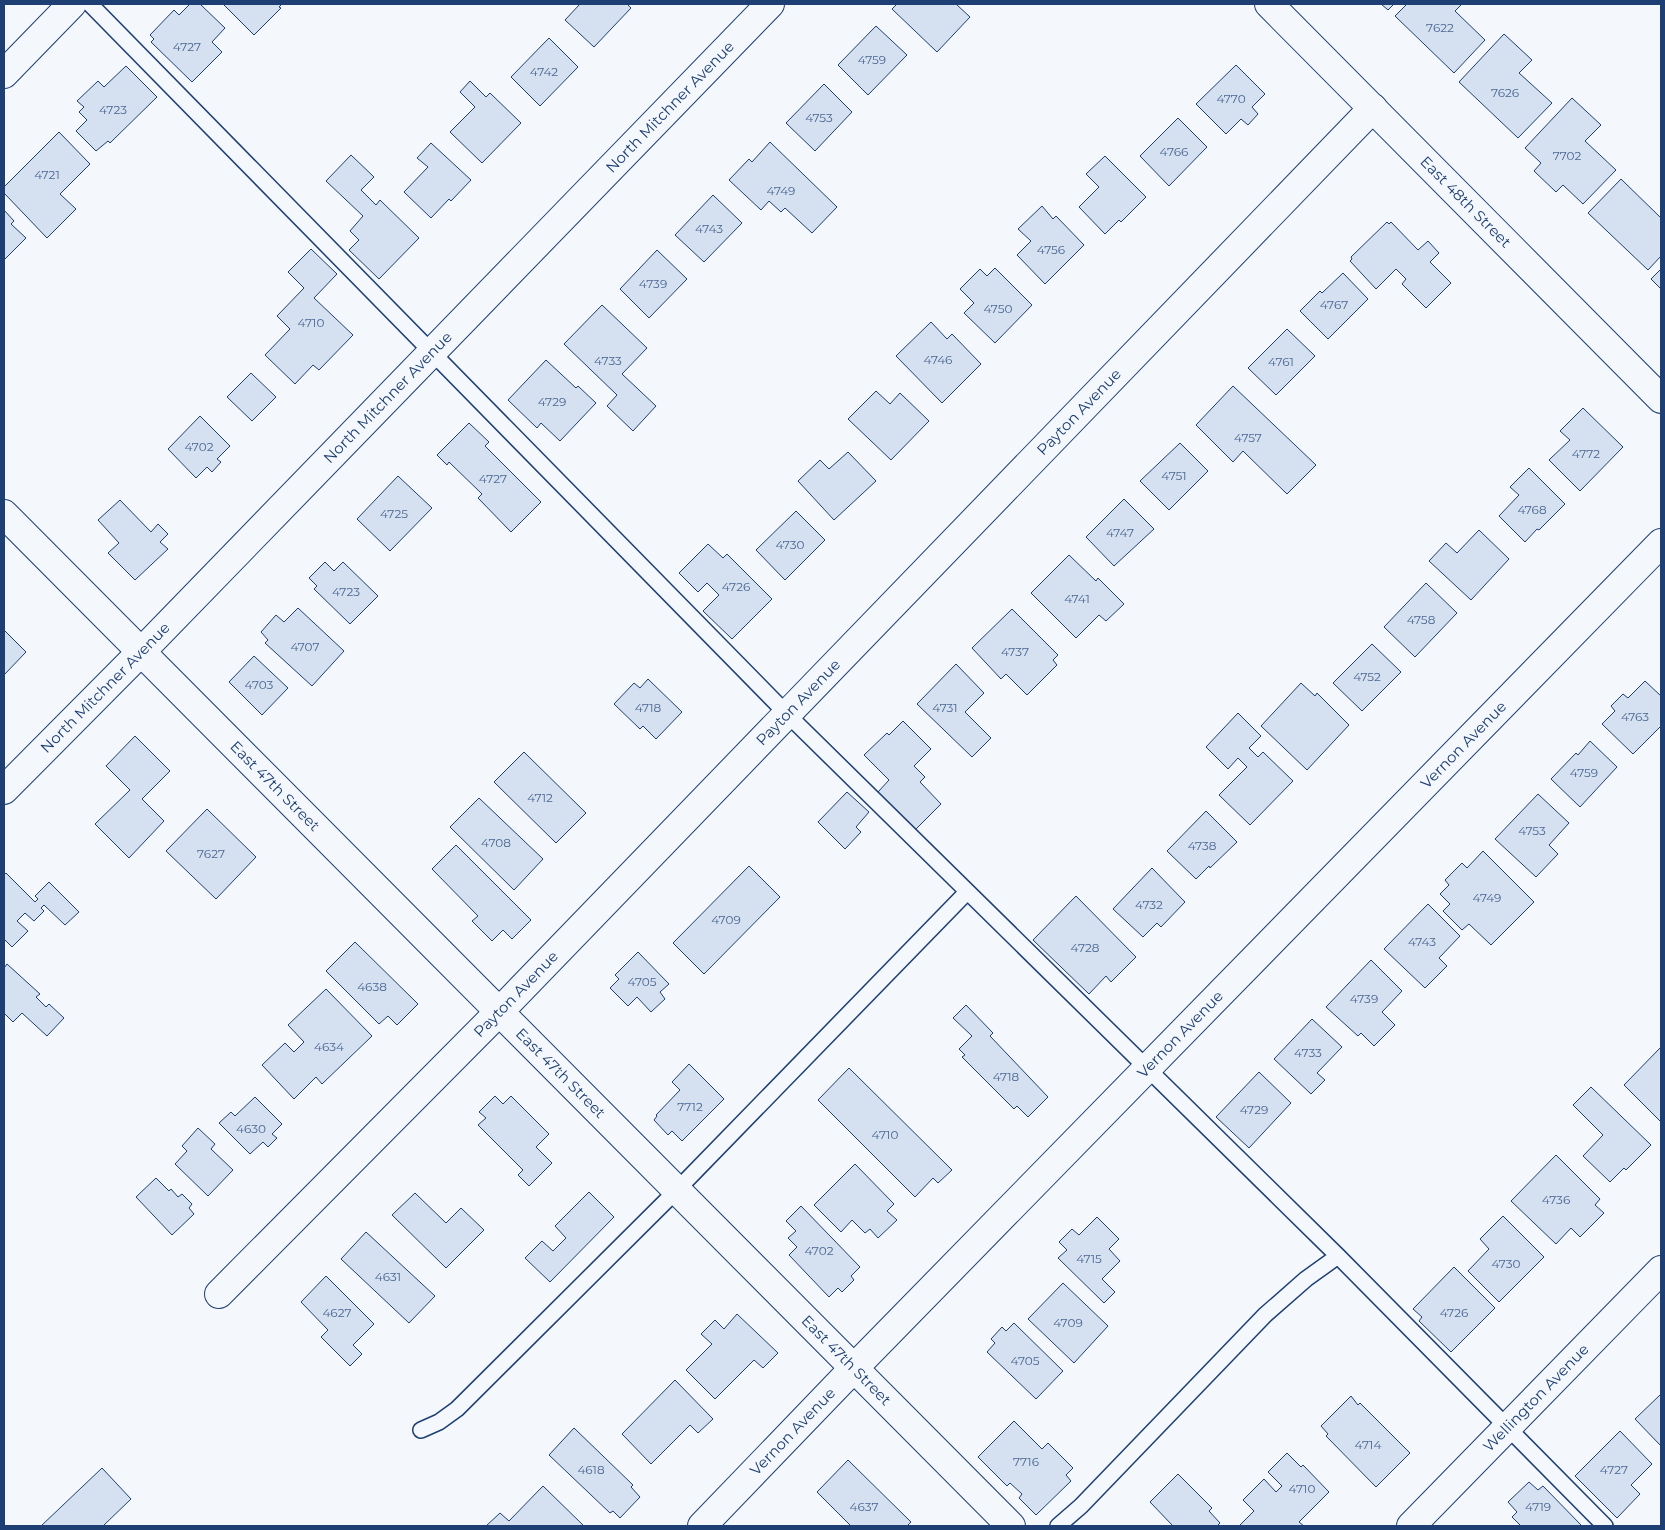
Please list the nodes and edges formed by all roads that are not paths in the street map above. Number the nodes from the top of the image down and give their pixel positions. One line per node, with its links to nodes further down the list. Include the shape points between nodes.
1 (72, 4): 5 (street)
2 (90, 4): 7 (lane)
3 (770, 4): 7 (street, North Mitchner Avenue)
4 (1270, 4): 6 (street, East 48th Street)
5 (4, 74)
6 (1374, 108): 8 (street, East 48th Street); 12 (street, Payton Avenue)
7 (431, 353): 11 (street, North Mitchner Avenue); 12 (lane)
8 (1661, 399)
9 (4, 514): 11 (street, East 47th Street)
10 (1661, 543): 16 (street, Vernon Avenue)
11 (141, 652): 13 (street, North Mitchner Avenue); 15 (street, East 47th Street)
12 (786, 714): 14 (lane); 15 (street, Payton Avenue)
13 (4, 790)
14 (967, 892): 16 (lane); 17 (lane)
15 (498, 1012): 17 (street, East 47th Street); 20 (street, Payton Avenue)
16 (1147, 1068): 18 (lane); 21 (street, Vernon Avenue)
17 (677, 1190): 21 (street, East 47th Street); 23 (lane, via 457,1409)
18 (1338, 1256): 22 (lane); 26 (lane, via 1265,1315 1088,1499)
19 (1661, 1270): 22 (street, Wellington Avenue)
20 (219, 1294)
21 (854, 1368): 24 (street, Vernon Avenue); 25 (street, East 47th Street)
22 (1508, 1428): 27 (street, Wellington Avenue); 28 (lane)
23 (421, 1430)
24 (702, 1526)
25 (1011, 1526)
26 (1058, 1526)
27 (1411, 1526)
28 (1605, 1526)

